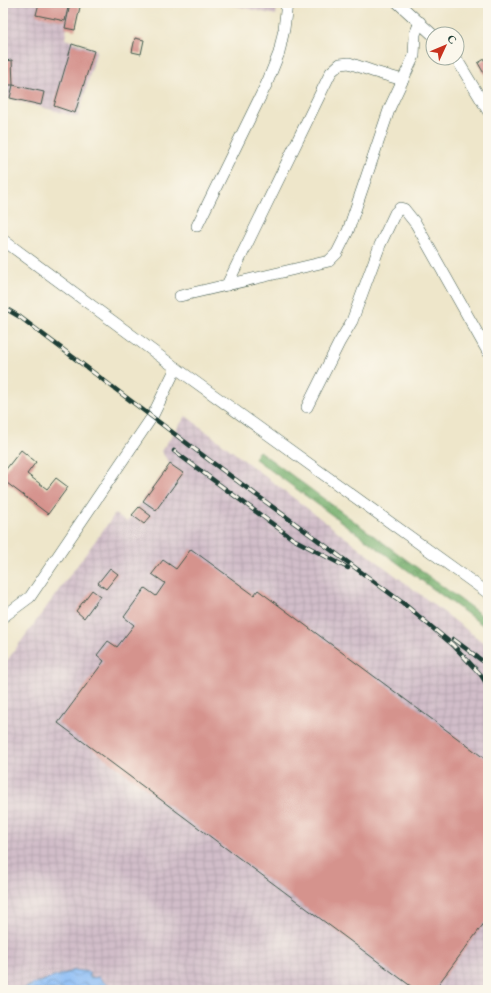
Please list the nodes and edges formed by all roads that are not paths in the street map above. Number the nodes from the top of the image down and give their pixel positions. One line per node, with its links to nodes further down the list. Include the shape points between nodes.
1 (287, 3): 8 (street, via 279,53 267,83)
2 (398, 3): 3 (street)
3 (420, 22): 4 (street); 6 (street, via 415,34 414,56)
4 (425, 27)
5 (461, 66): 7 (street)
6 (403, 80): 10 (street, via 390,107 348,231 337,254 329,261); 10 (street, via 349,63 340,64 331,72)
7 (488, 111)
8 (197, 226)
9 (3, 240): 13 (street)
10 (227, 285): 11 (street)
11 (180, 296)
12 (488, 352): 14 (street, via 416,224 404,209 400,208 395,213 380,245 352,321)
13 (176, 368): 15 (street); 16 (street, via 152,417 30,597)
14 (307, 407)
15 (488, 593)
16 (3, 617)

